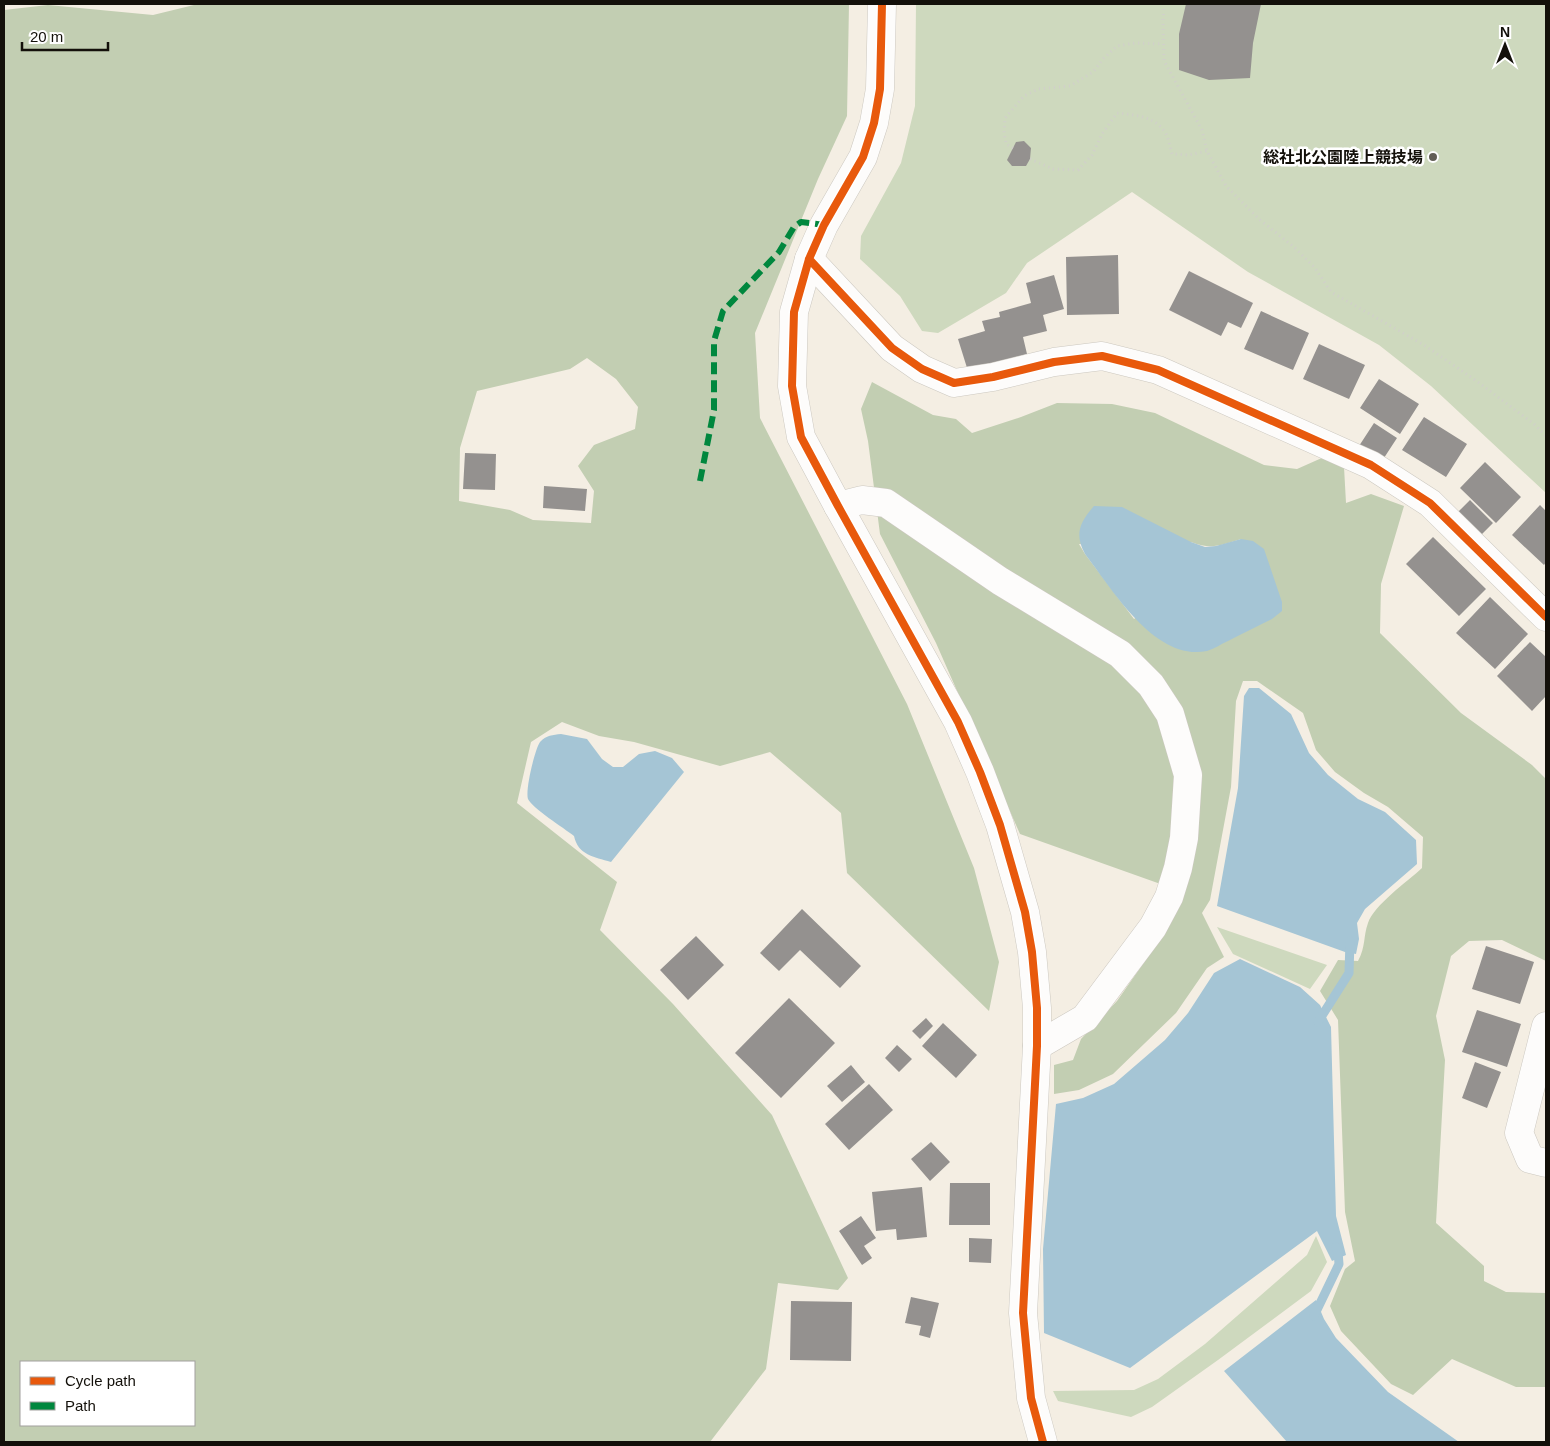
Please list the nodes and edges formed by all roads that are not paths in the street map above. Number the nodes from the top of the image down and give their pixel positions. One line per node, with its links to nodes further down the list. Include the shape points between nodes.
1 (882, 4): 2 (street, via 880,89 874,123 863,157 824,224)
2 (809, 259): 3 (street, via 794,312 792,386 801,437); 4 (street, via 892,348 922,369 954,383 1054,362 1102,356 1158,370 1372,465 1430,503)
3 (838, 506): 6 (street, via 958,722 1000,825 1025,912 1032,952); 6 (street, via 862,500 886,503 1000,581 1120,654 1151,685 1170,714 1188,775 1184,838 1168,897 1154,927 1085,1018)
4 (1546, 617)
5 (1546, 1026): 7 (street, via 1518,1132 1530,1159)
6 (1037, 1046): 8 (street, via 1024,1313 1031,1398)
7 (1546, 1163)
8 (1043, 1442)

